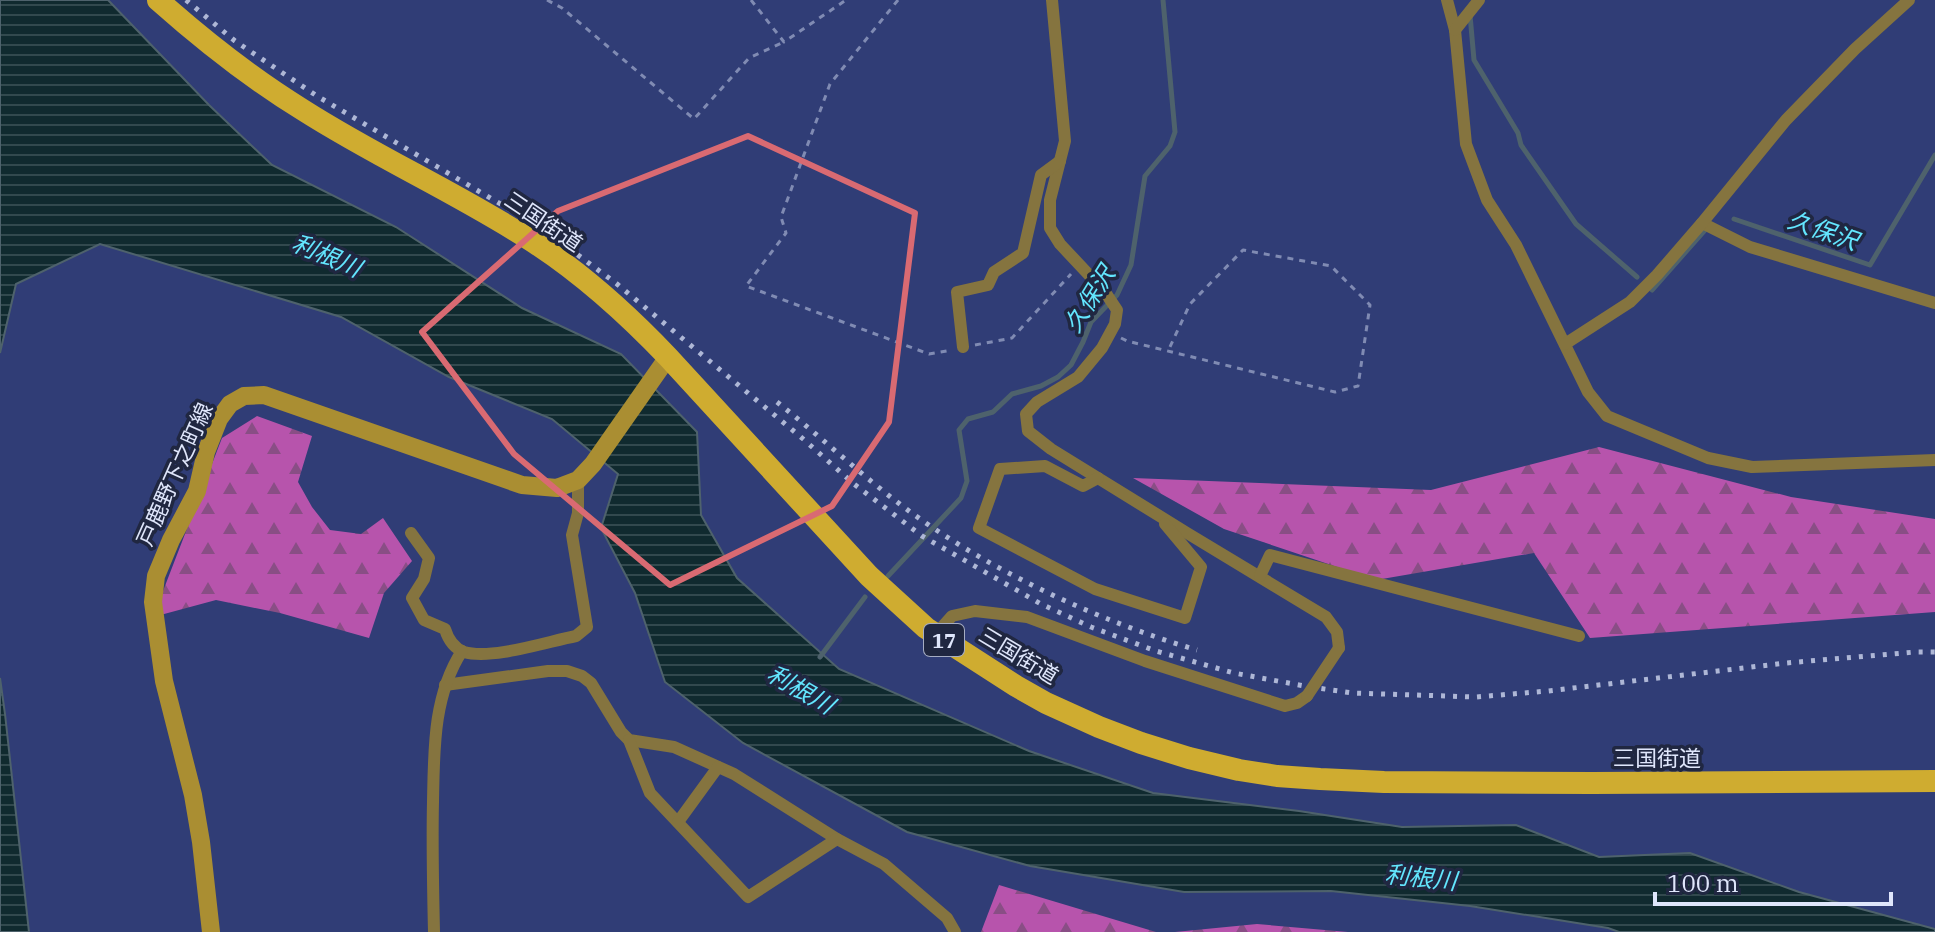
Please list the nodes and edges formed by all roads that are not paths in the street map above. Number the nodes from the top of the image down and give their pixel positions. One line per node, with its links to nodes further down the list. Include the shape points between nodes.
1 (158, 0): 12 (highway, 三国街道 / 17, via 305,112 536,244 637,324)
2 (1052, 0): 7 (street, via 1065,141)
3 (1447, 0): 6 (street)
4 (1479, 0): 6 (street)
5 (1909, 0): 8 (street, via 1786,120)
6 (1455, 30): 10 (street, via 1466,144 1487,200 1516,245)
7 (1060, 161): 11 (street, via 1041,175 1023,253 994,272 988,285 957,292); 14 (street, via 1050,200 1050,228 1117,310 1102,348 1078,377 1026,414 1028,431)
8 (1702, 223): 9 (street, via 1750,247); 10 (street, via 1630,302)
9 (1935, 303)
10 (1565, 344): 13 (street, via 1588,392 1607,416 1708,458 1752,467)
11 (963, 347)
12 (662, 365): 15 (main road); 19 (highway, 三国街道 / 17, via 869,576)
13 (1935, 460)
14 (1098, 478): 16 (street); 16 (street, via 1083,486 1045,466 1000,469 979,528 1095,589 1185,618 1201,567)
15 (578, 480): 21 (street, via 572,535 587,627 576,636 487,655); 28 (main road, 戸鹿野下之町線, via 557,488 522,485 264,395 244,396 230,404 219,419 197,491 156,576 153,602 164,681 193,795)
16 (1158, 515): 18 (street)
17 (411, 533): 21 (street, via 429,558 412,598 424,620 445,629 448,640)
18 (1260, 576): 19 (street, bridge, via 1326,617 1337,632 1339,648 1307,696 1285,706 1027,617 975,611 952,616); 20 (street, via 1270,555)
19 (936, 634): 25 (highway, 三国街道 / 17, via 1016,686 1099,727 1189,758 1277,776 1398,782)
20 (1579, 636)
21 (462, 651): 22 (street)
22 (445, 685): 23 (street, via 567,671 591,683); 29 (street, via 434,765)
23 (629, 740): 24 (street, via 674,747); 26 (street, via 650,793)
24 (718, 767): 26 (street); 27 (street)
25 (1935, 781)
26 (678, 822): 27 (street, via 748,897)
27 (837, 839): 30 (street, via 884,864 947,918)
28 (211, 932)
29 (434, 932)
30 (955, 932)

